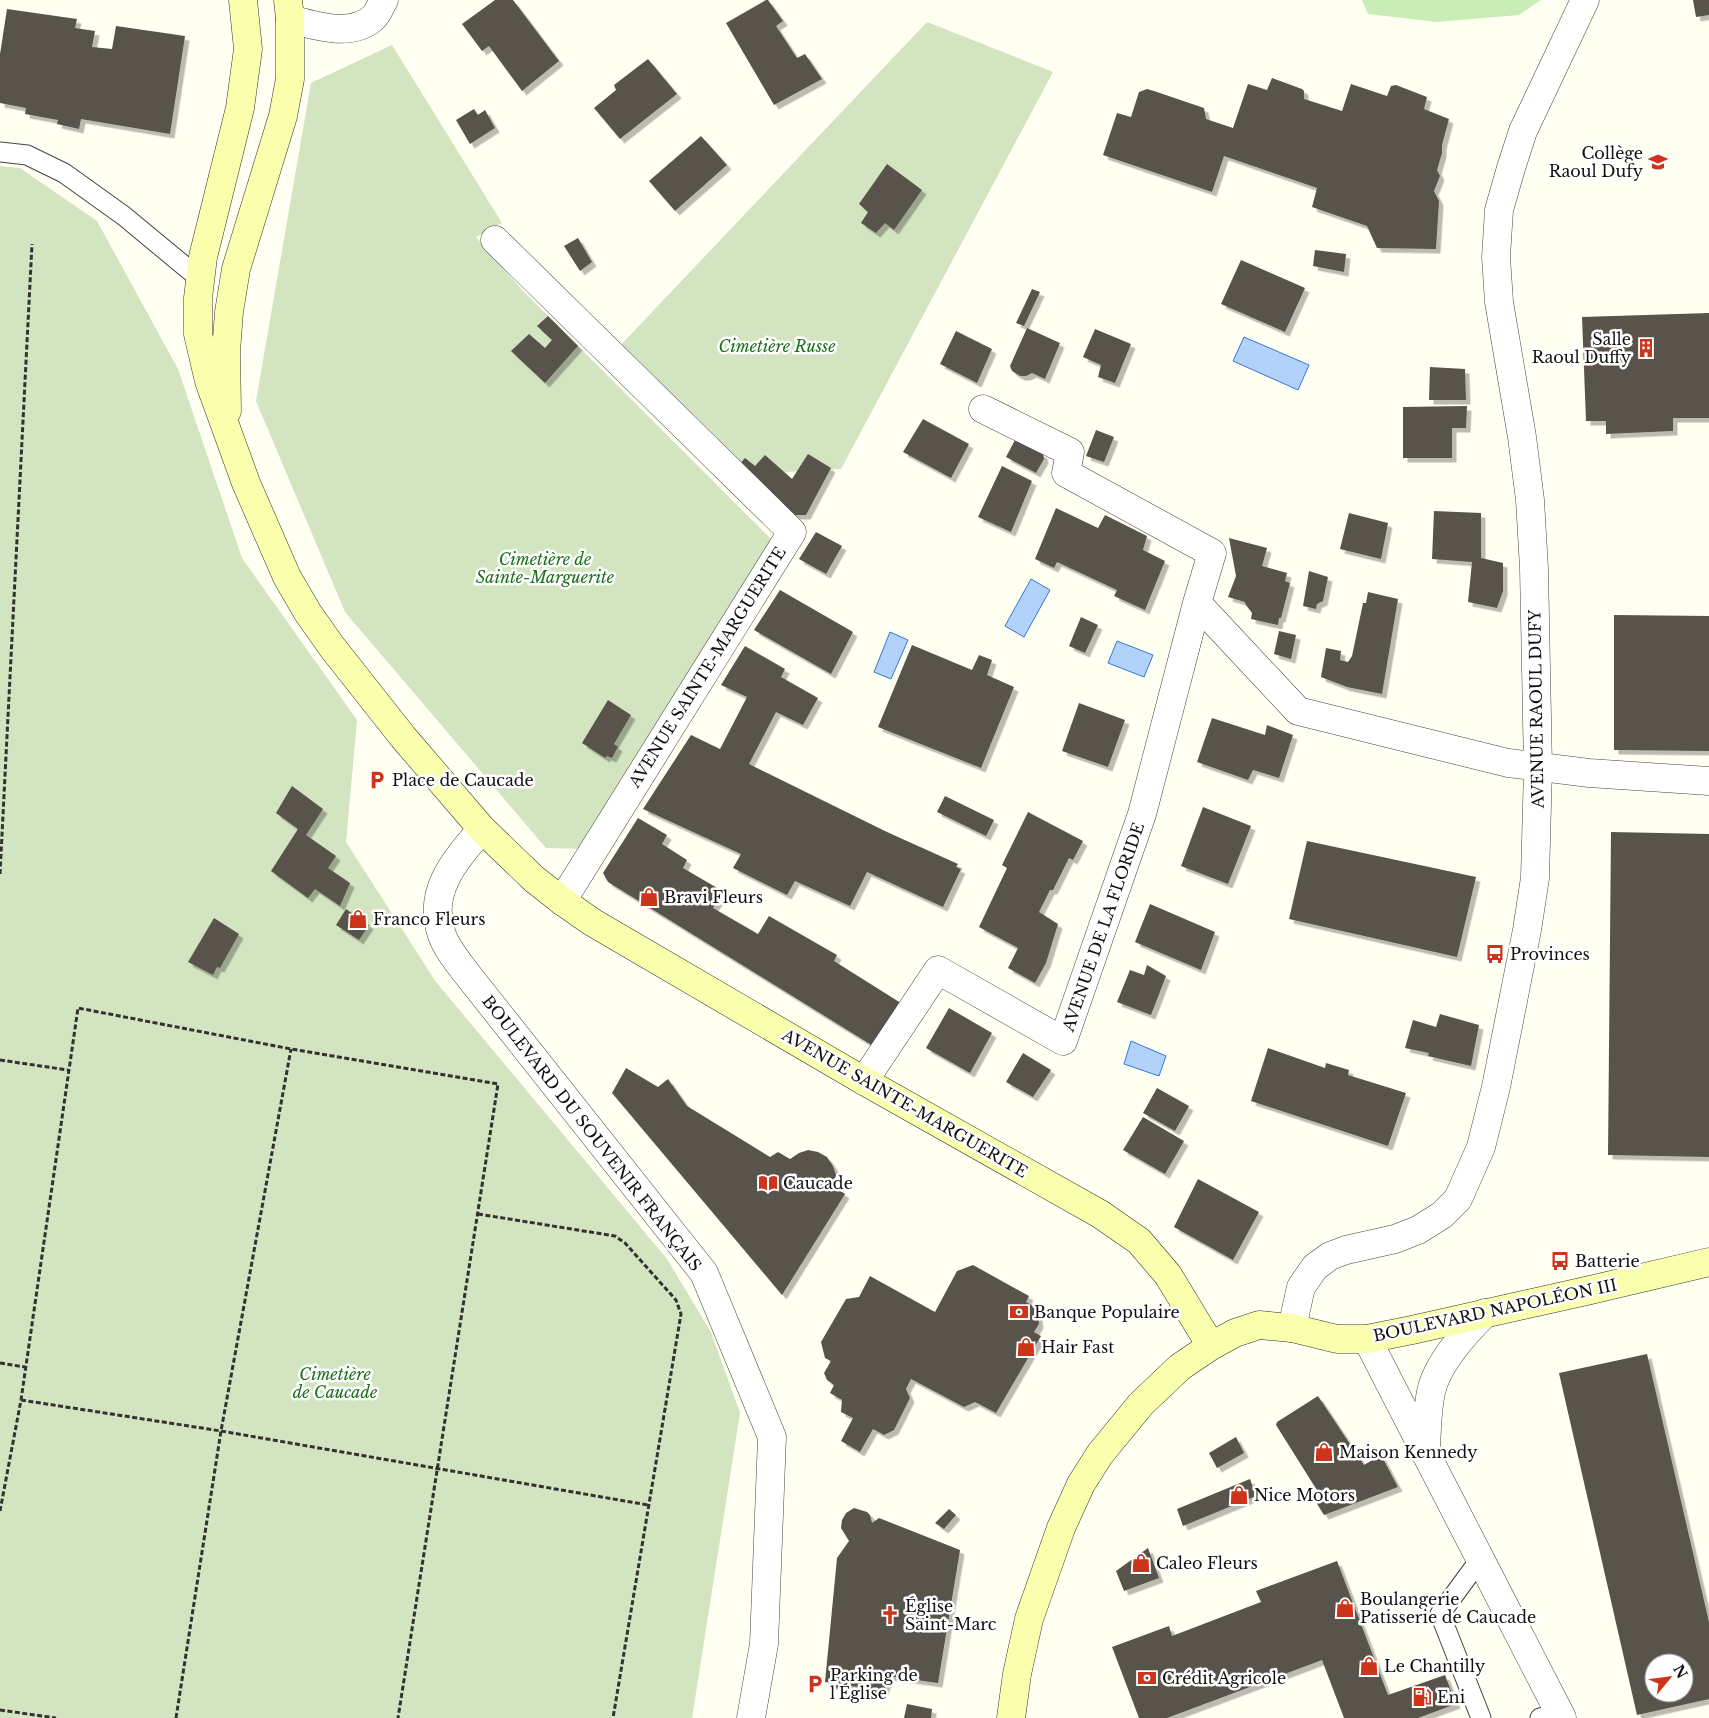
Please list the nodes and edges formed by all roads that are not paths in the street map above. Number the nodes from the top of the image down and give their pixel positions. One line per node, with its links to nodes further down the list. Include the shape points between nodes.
1 (243, 0): 7 (street, AVENUE SAINTE-MARGUERITE, via 248,49 240,108)
2 (384, 0): 4 (street, via 375,17 354,29 319,27)
3 (1585, 0): 11 (street, AVENUE RAOUL DUFY, via 1524,131 1499,210 1496,257 1499,302 1530,500)
4 (289, 10): 9 (street, AVENUE SAINTE-MARGUERITE, via 290,79 283,116 236,269 229,312)
5 (0, 152): 7 (lane, via 27,155 64,173 124,216)
6 (495, 240): 14 (street, AVENUE SAINTE-MARGUERITE, via 792,532)
7 (200, 279): 9 (street, AVENUE SAINTE-MARGUERITE, via 198,334 209,381)
8 (983, 409): 10 (street, AVENUE DE LA FLORIDE, via 1070,452 1066,473 1212,553)
9 (227, 427): 13 (street, AVENUE SAINTE-MARGUERITE, via 246,483 287,577 308,613 403,737)
10 (1197, 603): 11 (street, via 1298,711); 15 (street, AVENUE DE LA FLORIDE, via 1142,814 1063,1041 938,970)
11 (1538, 768): 12 (street); 18 (street, AVENUE RAOUL DUFY, via 1535,878 1498,1078 1481,1147 1458,1199 1442,1216 1395,1239 1330,1256 1315,1267 1301,1287)
12 (1709, 781)
13 (482, 828): 14 (street, AVENUE SAINTE-MARGUERITE, via 534,879); 24 (street, BOULEVARD DU SOUVENIR FRANÇAIS, via 447,873 438,902 438,923 443,936 467,974 704,1273 772,1437 764,1644)
14 (562, 901): 15 (street, AVENUE SAINTE-MARGUERITE, via 592,922)
15 (864, 1081): 20 (street, AVENUE SAINTE-MARGUERITE, via 1100,1214 1139,1241 1168,1275)
16 (1709, 1262): 17 (street, BOULEVARD NAPOLÉON III)
17 (1485, 1313): 19 (street, BOULEVARD NAPOLÉON III); 21 (street, via 1452,1350 1431,1390)
18 (1292, 1328): 19 (street, BOULEVARD NAPOLÉON III, via 1337,1339); 20 (street, BOULEVARD NAPOLÉON III, via 1259,1325)
19 (1367, 1339): 21 (street)
20 (1211, 1346): 25 (street, BOULEVARD NAPOLÉON III, via 1180,1367 1147,1398 1100,1454 1080,1484 1029,1619)
21 (1426, 1451): 22 (street)
22 (1481, 1558): 23 (street); 26 (lane, via 1440,1614)
23 (1554, 1717)
24 (750, 1718)
25 (1011, 1718)
26 (1481, 1718)

